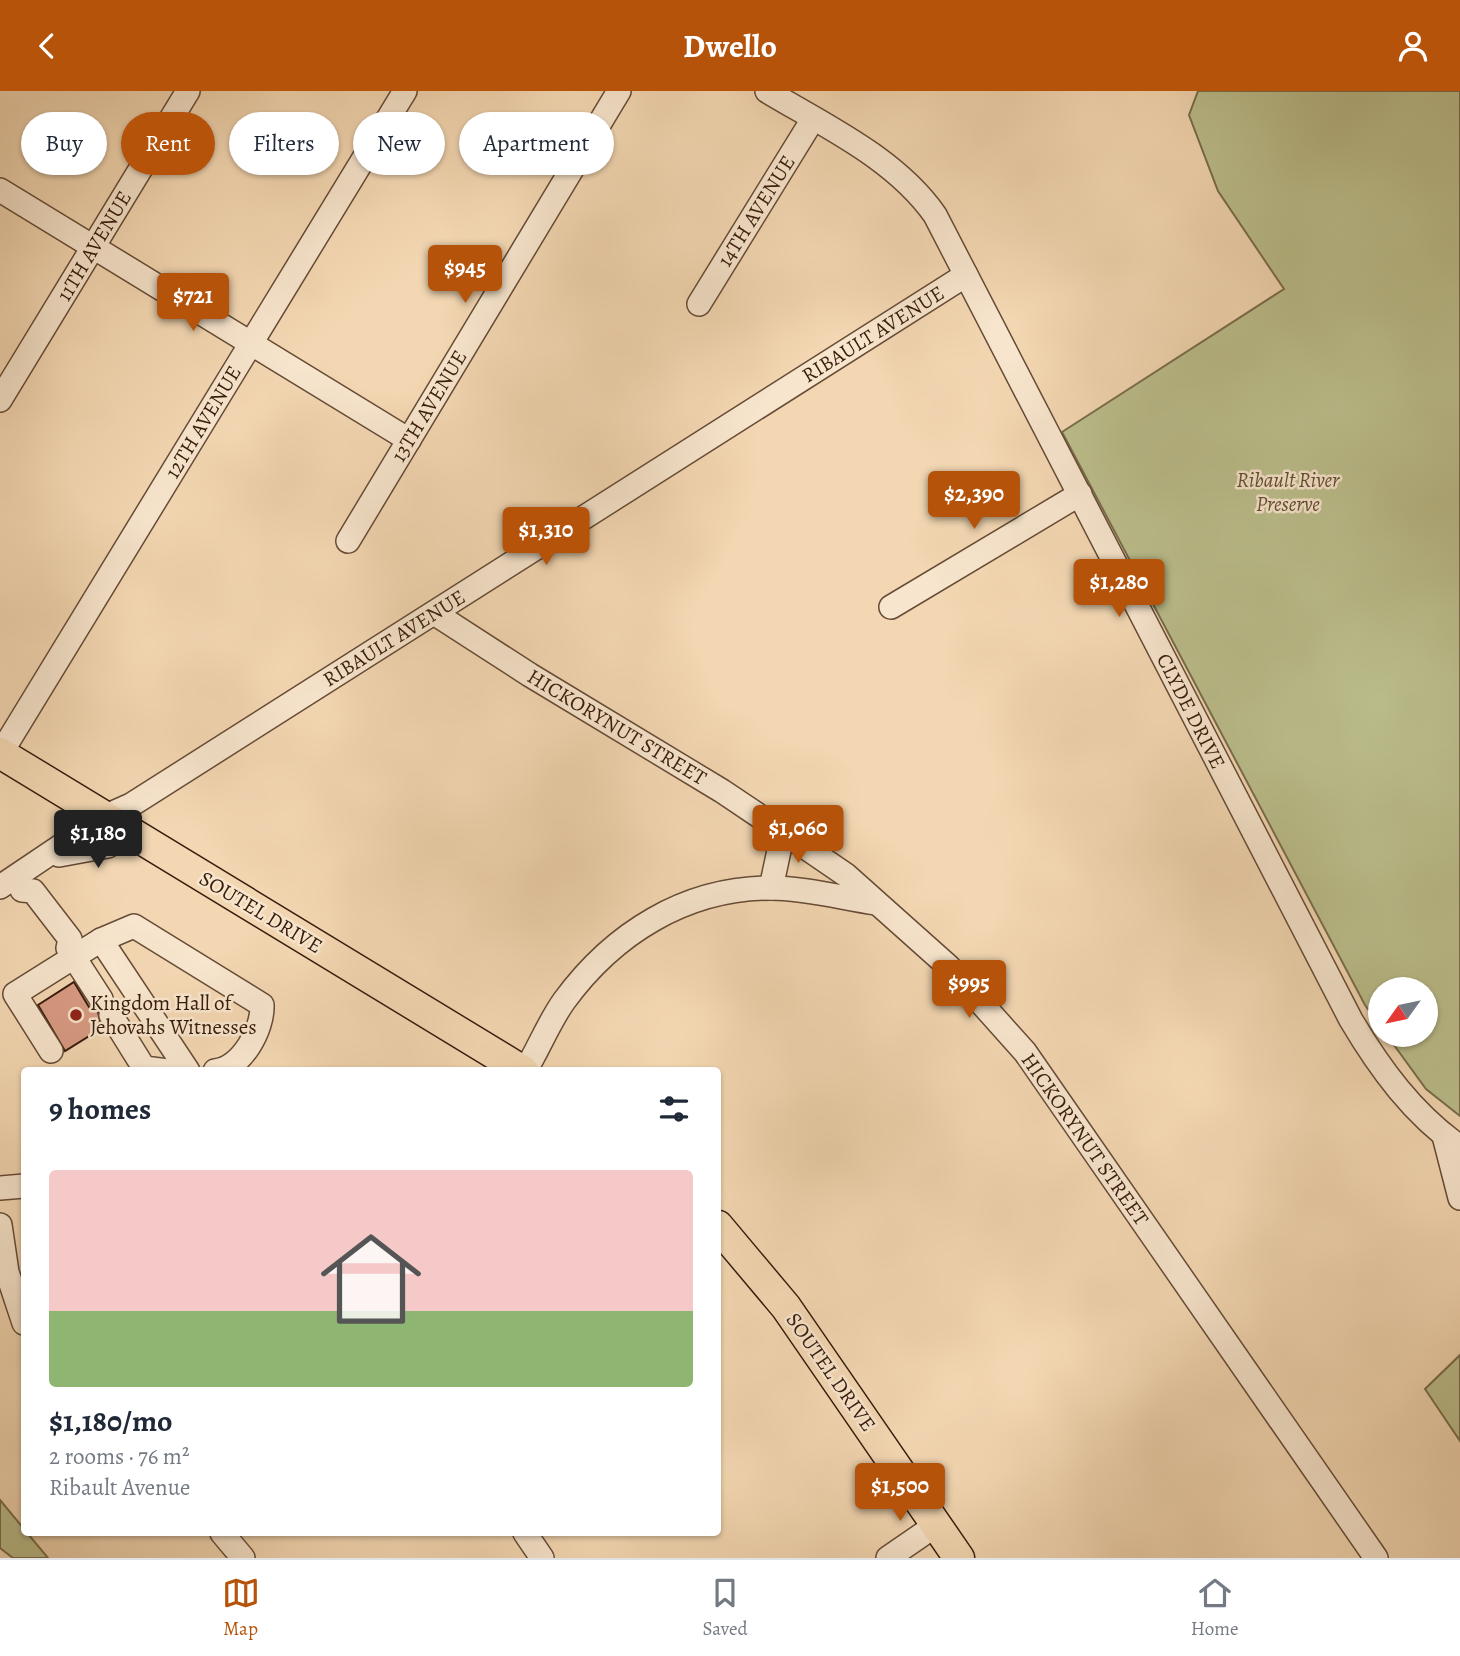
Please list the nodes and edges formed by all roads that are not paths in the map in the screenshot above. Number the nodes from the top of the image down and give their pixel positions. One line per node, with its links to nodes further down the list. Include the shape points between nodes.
1 (188, 91): 7 (street, 11TH AVENUE)
2 (405, 91): 10 (street, 12TH AVENUE)
3 (619, 91): 12 (street, 13TH AVENUE)
4 (767, 91): 5 (street, CLYDE DRIVE)
5 (813, 119): 8 (street, CLYDE DRIVE, via 907,180 935,215); 9 (street, 14TH AVENUE)
6 (0, 190): 7 (street)
7 (93, 247): 10 (street); 11 (street, 11TH AVENUE)
8 (966, 275): 13 (street, CLYDE DRIVE); 16 (street, RIBAULT AVENUE)
9 (699, 304)
10 (251, 342): 12 (street); 17 (street, 12TH AVENUE)
11 (0, 400)
12 (409, 440): 14 (street, 13TH AVENUE)
13 (1080, 494): 15 (street); 31 (street, CLYDE DRIVE, via 1351,1020 1397,1089)
14 (348, 541)
15 (891, 607)
16 (434, 613): 18 (street, RIBAULT AVENUE, via 131,805); 19 (street, HICKORYNUT STREET)
17 (0, 753): 18 (main road, SOUTEL DRIVE)
18 (117, 825): 20 (street, RIBAULT AVENUE, via 46,857); 29 (main road, SOUTEL DRIVE)
19 (783, 832): 21 (street); 22 (street, HICKORYNUT STREET, via 846,875)
20 (12, 885): 24 (street, via 58,948)
21 (771, 888): 22 (street); 30 (street, via 719,894 649,920 586,973 562,1004)
22 (876, 903): 45 (street, HICKORYNUT STREET, via 948,966 1025,1052)
23 (101, 940): 24 (street); 27 (street); 28 (street, via 134,926 262,1005 262,1021 250,1045)
24 (71, 952): 25 (street, via 15,994); 26 (street)
25 (51, 1051)
26 (143, 1067)
27 (185, 1067)
28 (227, 1067)
29 (517, 1067)
30 (526, 1067)
31 (1452, 1142): 34 (street)
32 (21, 1186): 33 (street)
33 (0, 1188)
34 (1460, 1198)
35 (0, 1225): 37 (street, via 7,1272)
36 (721, 1230): 38 (main road, SOUTEL DRIVE, via 786,1307)
37 (21, 1314)
38 (936, 1525): 43 (street); 44 (main road, SOUTEL DRIVE)
39 (225, 1536): 41 (street)
40 (527, 1536): 42 (street)
41 (243, 1558)
42 (542, 1558)
43 (888, 1558)
44 (959, 1558)
45 (1377, 1558)

